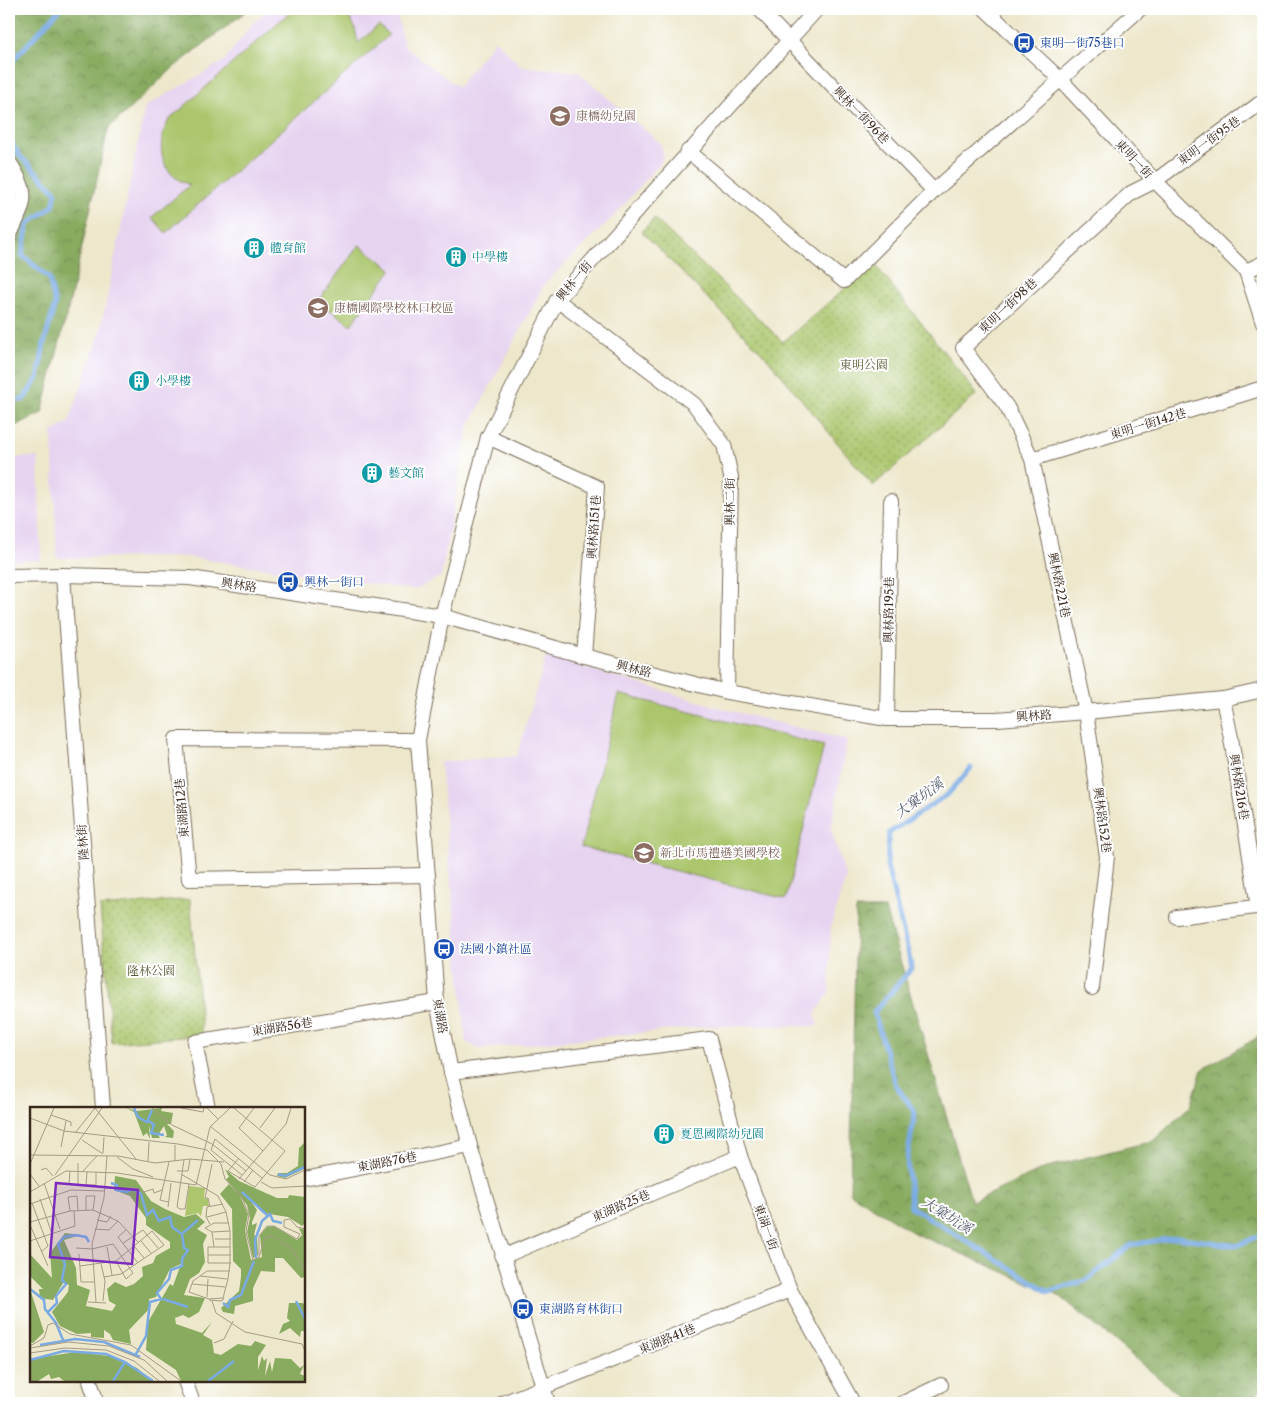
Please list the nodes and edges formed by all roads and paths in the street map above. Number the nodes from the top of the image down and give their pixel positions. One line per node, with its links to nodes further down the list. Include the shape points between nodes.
1 (759, 9): 5 (street, 興林一街96巷)
2 (817, 9): 5 (street, 興林一街)
3 (985, 9): 6 (street, 東明一街)
4 (1140, 9): 6 (street)
5 (788, 39): 8 (street, 興林一街); 11 (street, 興林一街96巷)
6 (1062, 80): 10 (street, 東明一街); 11 (street)
7 (1263, 101): 10 (street, 東明一街95巷)
8 (688, 151): 11 (street, via 844,281); 15 (street, 興林一街)
9 (9, 162): 12 (street, via 22,184 24,204)
10 (1154, 181): 14 (street, 東明一街); 19 (street, 東明一街98巷, via 1131,193 963,348 1007,407)
11 (934, 191)
12 (9, 237)
13 (1263, 262): 14 (street)
14 (1246, 271): 16 (street, 東明一街)
15 (557, 300): 18 (street, 興林一街); 26 (street, 興林二街, via 694,404 724,445 731,478)
16 (1263, 323)
17 (1263, 388): 19 (street, 東明一街142巷)
18 (488, 436): 23 (street, 興林一街); 24 (street, 興林路151巷, via 597,487)
19 (1032, 459): 28 (street, 興林路221巷)
20 (892, 501): 29 (street, 興林路195巷)
21 (63, 575): 22 (street, 興林路); 23 (street, 興林路, via 190,578); 37 (street, 隆林街)
22 (9, 576)
23 (442, 616): 24 (street, 興林路); 30 (street, 東湖路)
24 (584, 656): 26 (street, 興林路)
25 (1263, 690): 27 (street, 興林路)
26 (727, 692): 29 (street, 興林路)
27 (1223, 698): 28 (street, 興林路); 32 (street, 興林路216巷)
28 (1086, 712): 29 (street, 興林路, via 997,718); 34 (street, 興林路152巷, via 1107,857)
29 (887, 719)
30 (418, 740): 31 (street, 東湖路); 31 (street, 東湖路12巷, via 176,739 189,879)
31 (428, 875): 35 (street, 東湖路)
32 (1261, 906): 33 (street)
33 (1177, 917)
34 (1092, 988)
35 (437, 1002): 36 (street, 東湖路); 38 (street, 東湖路56巷, via 195,1042)
36 (451, 1072): 39 (street, 東湖路); 40 (street, 東湖一街, via 709,1039)
37 (103, 1107)
38 (208, 1107)
39 (470, 1146): 41 (street, 東湖路76巷); 42 (street, 東湖路)
40 (740, 1156): 42 (street, 東湖路25巷); 43 (street, 東湖一街)
41 (305, 1179)
42 (502, 1257): 47 (street, 東湖路)
43 (790, 1290): 47 (street, 東湖路41巷); 52 (street, 東湖一街)
44 (90, 1382): 48 (street)
45 (185, 1382): 49 (street)
46 (941, 1385): 53 (street)
47 (543, 1388): 50 (street, 東湖路41巷); 51 (street, 東湖路)
48 (97, 1403)
49 (193, 1403)
50 (503, 1403)
51 (548, 1403)
52 (853, 1403)
53 (903, 1403)

